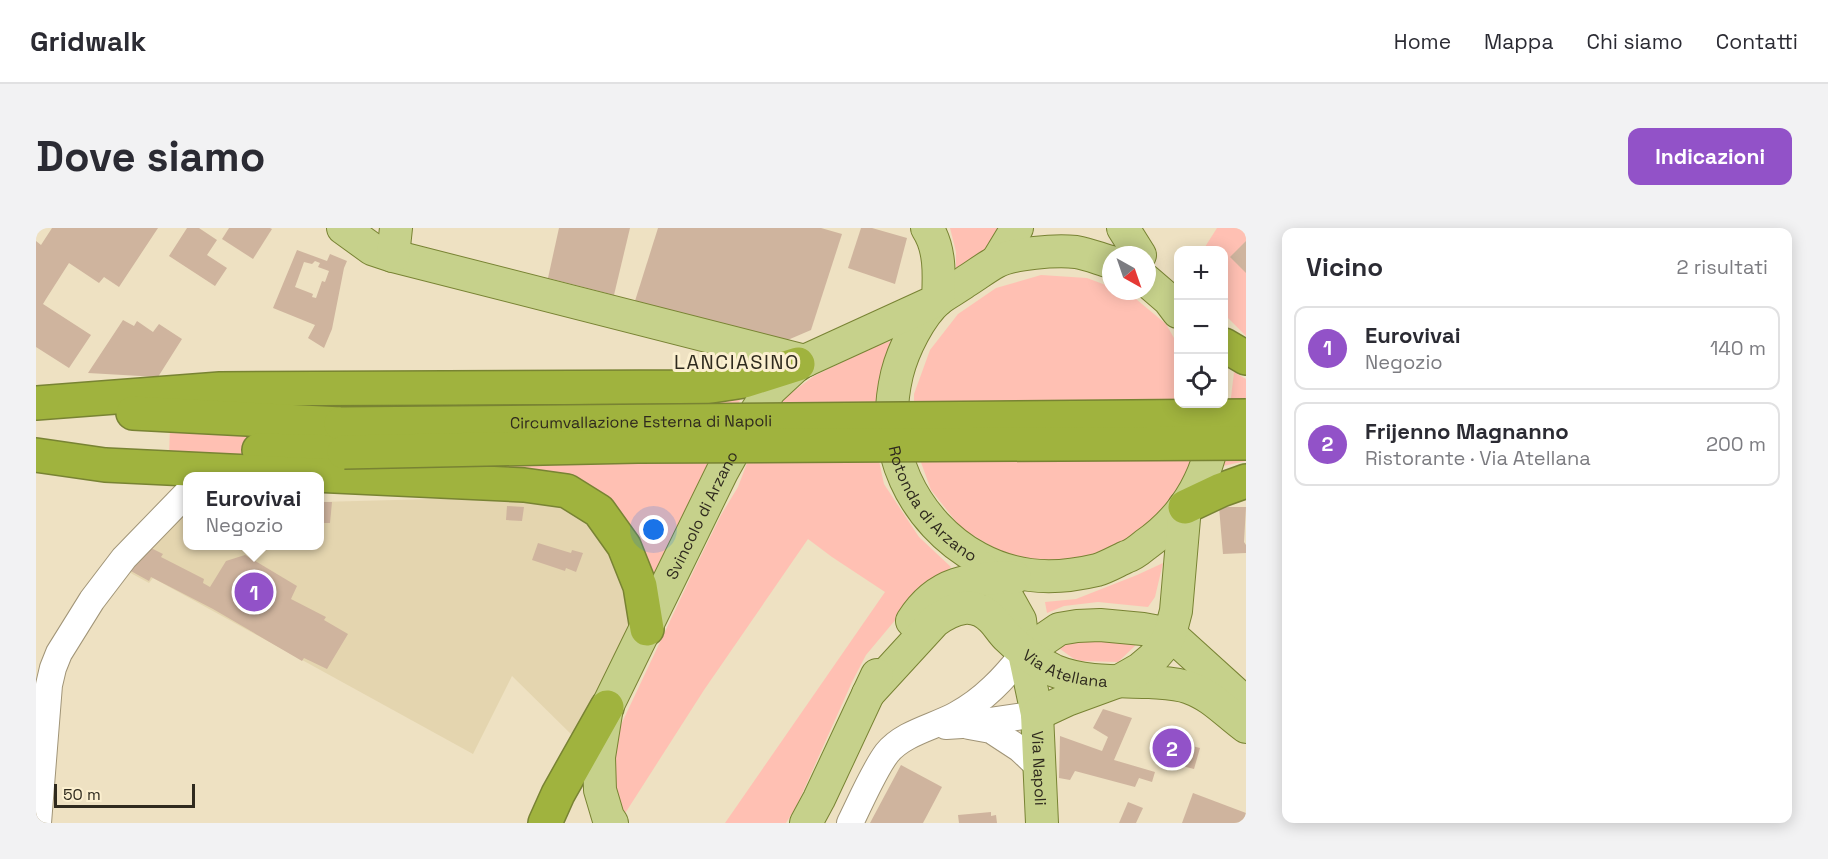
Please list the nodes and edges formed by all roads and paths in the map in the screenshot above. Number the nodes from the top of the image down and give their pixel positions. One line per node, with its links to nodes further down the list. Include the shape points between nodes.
1 (344, 228): 5 (main road, via 372,249)
2 (927, 228): 11 (main road, via 937,257)
3 (1017, 228): 8 (main road)
4 (1123, 228): 6 (main road)
5 (394, 242): 14 (main road)
6 (1134, 246)
7 (1102, 259): 8 (main road, Rotonda di Arzano, via 1076,252 1036,252)
8 (997, 261): 11 (main road, Rotonda di Arzano)
9 (1156, 282): 10 (main road)
10 (1165, 298)
11 (938, 300): 14 (main road, Svincolo di Arzano); 27 (main road, Rotonda di Arzano, via 916,328 901,359 892,393 892,428 899,462 913,495 933,523)
12 (1228, 347): 13 (highway)
13 (1246, 358)
14 (802, 362): 15 (highway, via 744,381 705,387 220,388); 28 (main road, Svincolo di Arzano, via 770,390 752,418)
15 (36, 405): 19 (highway, Circumvallazione Esterna di Napoli)
16 (1215, 408): 26 (main road, Rotonda di Arzano, via 1214,437 1204,474)
17 (1246, 416): 19 (highway, Circumvallazione Esterna di Napoli, bridge)
18 (36, 438): 19 (highway, Circumvallazione Esterna di Napoli, via 204,448)
19 (342, 438): 20 (highway, Circumvallazione Esterna di Napoli, bridge, via 638,446)
20 (1246, 443)
21 (36, 455): 22 (highway)
22 (183, 477)
23 (324, 482): 28 (highway, via 524,485 567,491 599,511 624,546 640,586)
24 (1246, 482): 26 (highway)
25 (183, 497): 41 (street, via 124,558 92,600 53,668)
26 (1185, 507): 27 (main road, Rotonda di Arzano, via 1161,535 1131,556 1097,570 1030,575); 29 (main road, via 1180,578)
27 (982, 568): 30 (main road, via 1020,620); 32 (main road, via 978,579 944,589 919,609)
28 (647, 628): 34 (main road, Svincolo di Arzano)
29 (1170, 634): 30 (main road, Via Atellana, via 1077,626 1059,629); 31 (main road, Via Atellana, via 1153,658); 33 (main road)
30 (1024, 653): 31 (main road, Via Atellana, via 1072,676); 32 (main road, via 982,611 959,608 935,621); 35 (main road, Via Napoli); 37 (street, via 987,695)
31 (1119, 681): 35 (main road, Via Atellana); 38 (main road, Via Atellana, via 1189,687)
32 (868, 694): 43 (main road)
33 (1246, 703)
34 (607, 707): 40 (main road, Svincolo di Arzano, via 599,757 600,790); 42 (highway)
35 (1037, 714): 36 (street); 39 (main road, Via Napoli)
36 (962, 725): 37 (street); 39 (street, via 991,730)
37 (933, 726): 44 (street, via 898,743 887,753)
38 (1246, 727)
39 (1039, 767): 45 (main road, Via Napoli)
40 (610, 820)
41 (38, 823)
42 (545, 823)
43 (806, 823)
44 (850, 823)
45 (1042, 823)

